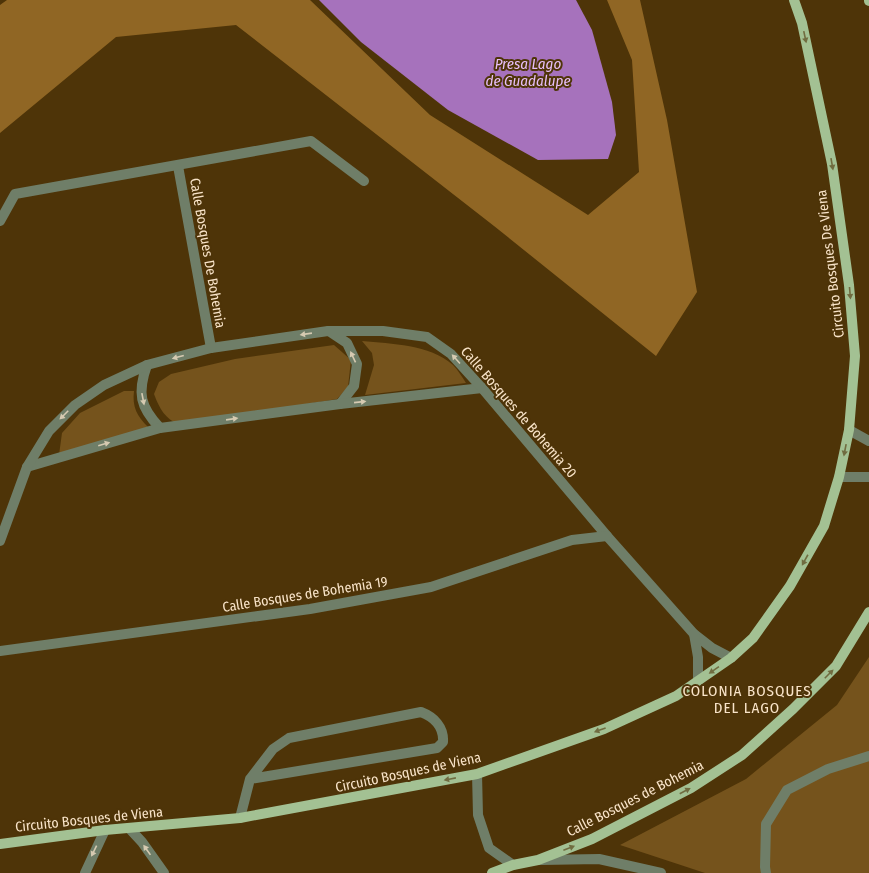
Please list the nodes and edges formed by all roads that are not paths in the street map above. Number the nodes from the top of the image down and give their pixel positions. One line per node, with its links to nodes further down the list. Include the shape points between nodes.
1 (794, 0): 11 (main road, Circuito Bosques De Viena, one-way to 11, via 802,23 832,164 849,285 855,356)
2 (178, 166): 3 (street, via 311,141); 4 (street, Calle Bosques De Bohemia, via 15,194); 6 (street, Calle Bosques De Bohemia)
3 (364, 181)
4 (0, 221)
5 (328, 331): 6 (street, Calle Bosques de Bohemia 20, one-way to 6); 8 (street, Calle Bosques de Bohemia 20, one-way to 5, via 451,354 427,337 383,331); 9 (street, one-way to 5, via 354,386 357,364 347,343)
6 (211, 348): 7 (street, Calle Bosques de Bohemia 20, one-way to 7)
7 (147, 365): 10 (street, one-way to 10, via 141,382 141,399 148,415); 13 (street, Calle Bosques de Bohemia 20, one-way to 13, via 104,385 75,405 49,431)
8 (482, 388): 9 (street, one-way to 8); 17 (street, Calle Bosques de Bohemia 20)
9 (340, 404): 10 (street, one-way to 9)
10 (160, 428): 13 (street, one-way to 10)
11 (849, 430): 12 (street); 14 (main road, Circuito Bosques De Viena, one-way to 14)
12 (869, 441)
13 (27, 467): 18 (street, Calle Bosques de Bohemia 20)
14 (840, 477): 15 (street); 16 (main road, Circuito Bosques De Viena)
15 (869, 477)
16 (824, 526): 22 (main road, Circuito Bosques de Viena, one-way to 22, via 790,586 753,638)
17 (607, 536): 20 (street, Calle Bosques de Bohemia 20); 21 (street, Calle Bosques de Bohemia 19, via 572,540 431,587 310,609)
18 (0, 542)
19 (869, 612): 31 (main road, Calle Bosques de Bohemia, one-way to 19, via 592,839 691,788 742,755 794,709 836,666)
20 (694, 634): 22 (street, Calle Bosques de Bohemia 20); 23 (street, via 698,657)
21 (0, 651)
22 (731, 658): 23 (main road, Circuito Bosques de Viena, one-way to 23)
23 (698, 681): 25 (main road, Circuito Bosques de Viena, one-way to 25, via 676,696 604,729)
24 (869, 756): 37 (street, via 828,769 787,790 766,824)
25 (477, 774): 27 (main road, Circuito Bosques de Viena, one-way to 27); 32 (street, via 478,815 489,848)
26 (250, 779): 26 (street, via 273,749 289,738 421,712 432,716 444,733 443,742 437,748); 27 (street)
27 (240, 818): 28 (main road, Circuito Bosques de Viena)
28 (129, 828): 29 (main road, Circuito Bosques de Viena); 34 (street, one-way to 28)
29 (105, 830): 30 (main road, Circuito Bosques de Viena); 33 (street, one-way to 33)
30 (0, 844)
31 (538, 860): 32 (main road, Calle Bosques de Bohemia); 36 (street, via 599,859)
32 (513, 865): 35 (main road, Calle Bosques de Bohemia)
33 (85, 873)
34 (164, 873)
35 (492, 873)
36 (661, 873)
37 (766, 873)

